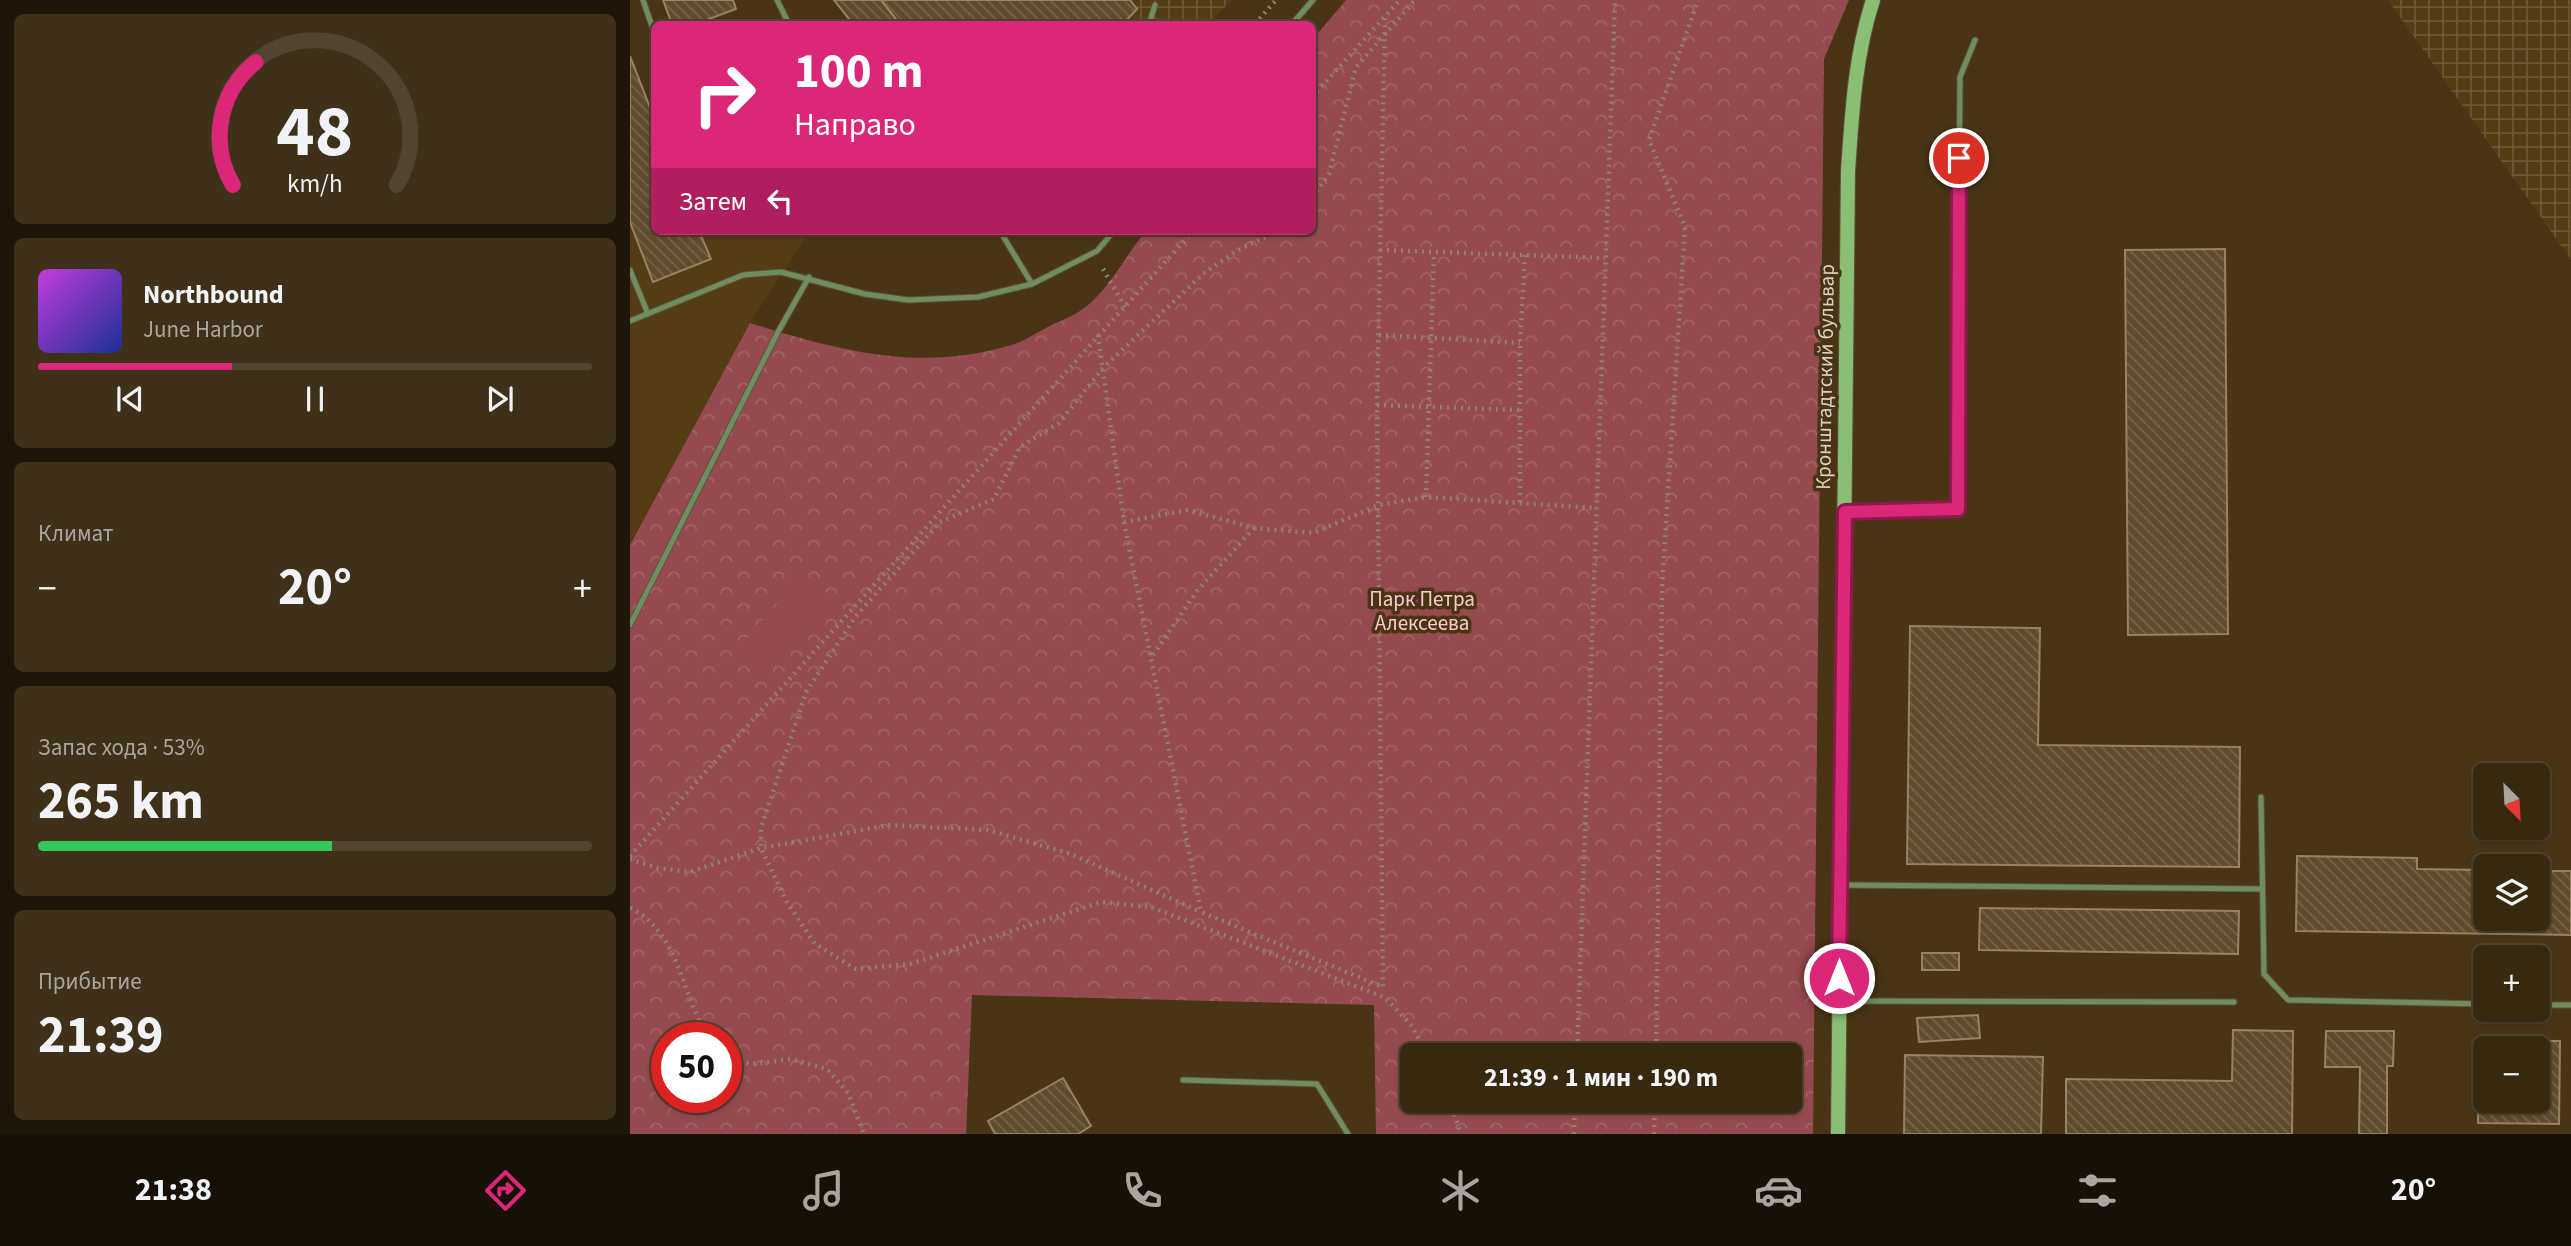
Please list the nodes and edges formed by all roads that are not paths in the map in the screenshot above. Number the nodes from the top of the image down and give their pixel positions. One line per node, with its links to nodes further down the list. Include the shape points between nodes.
1 (643, 0): 9 (lane)
2 (777, 0): 6 (lane)
3 (1313, 0): 8 (lane)
4 (1872, 0): 18 (main road, Кронштадтский бульвар, via 1851,122)
5 (1155, 5): 7 (lane)
6 (788, 21)
7 (1149, 21)
8 (1295, 21)
9 (651, 23)
10 (1975, 40): 18 (lane, via 1960,77 1958,509)
11 (1002, 235): 15 (lane)
12 (1111, 235): 15 (lane, via 1097,251)
13 (630, 270): 16 (lane)
14 (809, 277): 15 (lane, via 865,294 908,300 978,297); 16 (lane, via 781,272 743,275); 19 (lane)
15 (1032, 284)
16 (648, 314): 17 (lane)
17 (630, 321)
18 (1845, 512): 21 (main road, Кронштадтский бульвар)
19 (630, 625)
20 (2261, 797): 22 (lane)
21 (1840, 885): 22 (lane); 23 (main road, Кронштадтский бульвар)
22 (2262, 889): 25 (lane, via 2264,974 2288,1000)
23 (1839, 1001): 24 (lane); 30 (main road, Кронштадтский бульвар)
24 (2234, 1002)
25 (2473, 1004)
26 (2550, 1005): 27 (lane)
27 (2571, 1005)
28 (1183, 1080): 29 (lane, via 1317,1084)
29 (1348, 1134)
30 (1838, 1134)

